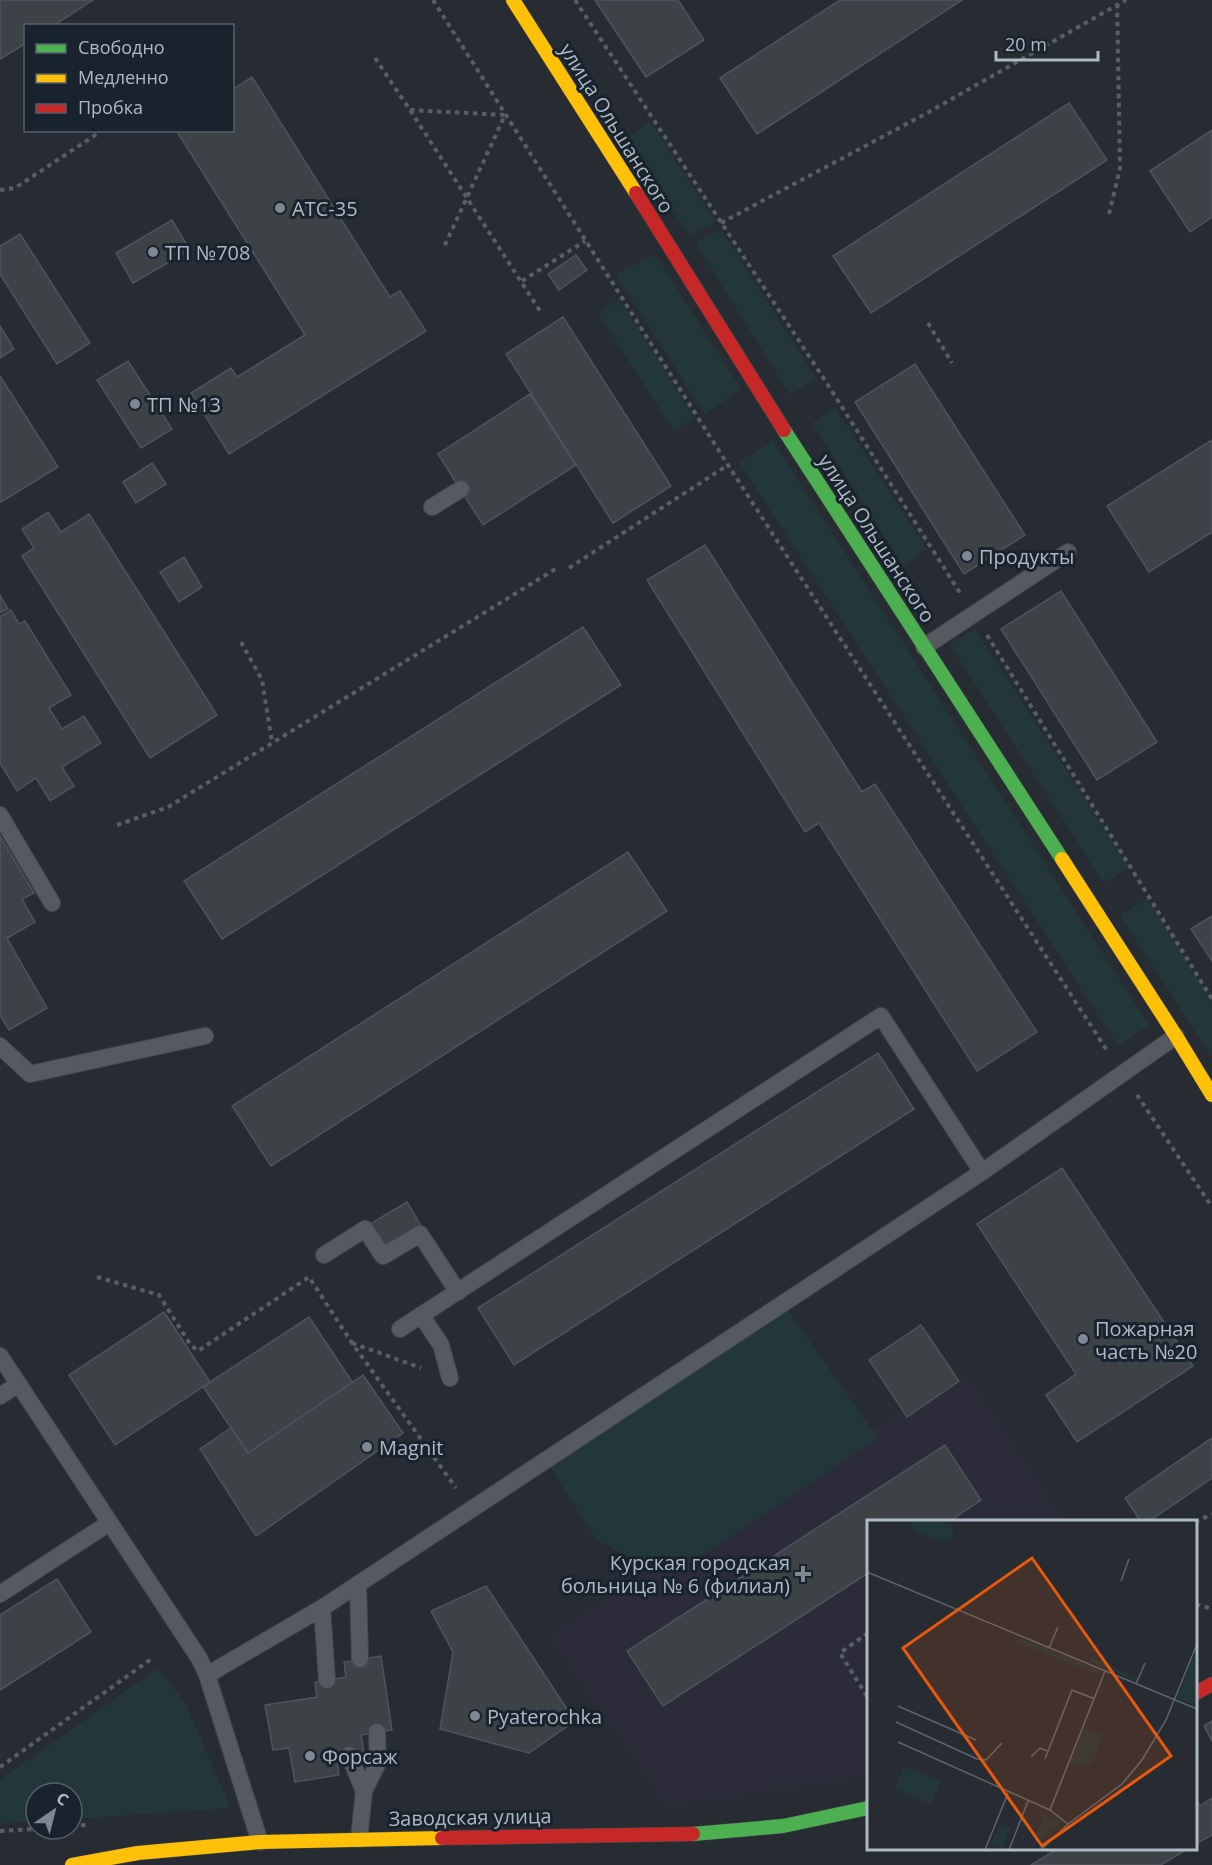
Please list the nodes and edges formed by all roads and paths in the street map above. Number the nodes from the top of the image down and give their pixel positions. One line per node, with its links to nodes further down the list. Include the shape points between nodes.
1 (433, 0): 9 (path)
2 (513, 0): 29 (street, улица Ольшанского)
3 (575, 0): 14 (path)
4 (1117, 0): 6 (path)
5 (1126, 0): 6 (path)
6 (1116, 7): 13 (path, via 1120,168); 14 (path)
7 (375, 58): 8 (path)
8 (410, 110): 9 (path); 12 (path)
9 (505, 114): 12 (path); 15 (path)
10 (100, 132): 11 (path, via 15,188)
11 (0, 190)
12 (467, 198): 16 (path); 17 (path)
13 (1109, 214)
14 (721, 223): 27 (path)
15 (585, 241): 17 (path); 21 (path)
16 (444, 248)
17 (521, 281): 18 (path)
18 (540, 311)
19 (928, 323): 20 (path)
20 (952, 363)
21 (728, 465): 26 (path); 38 (path)
22 (460, 489): 23 (lane)
23 (432, 507)
24 (1068, 552): 27 (lane)
25 (557, 568): 30 (path)
26 (568, 568)
27 (974, 614): 29 (lane); 34 (path)
28 (241, 642): 30 (path, via 262,680)
29 (924, 647): 36 (street, улица Ольшанского)
30 (272, 742): 32 (path, via 168,807)
31 (0, 814): 33 (lane)
32 (117, 825)
33 (52, 903)
34 (1212, 999)
35 (206, 1036): 37 (lane, via 30,1074)
36 (1176, 1036): 38 (lane); 39 (street, улица Ольшанского)
37 (0, 1046)
38 (1122, 1073): 40 (lane); 41 (path)
39 (1212, 1095)
40 (982, 1172): 44 (lane, via 881,1016); 56 (lane)
41 (1212, 1207)
42 (324, 1255): 44 (lane, via 365,1229 383,1256 420,1234)
43 (97, 1277): 47 (path, via 159,1295 198,1351 309,1277)
44 (458, 1292): 45 (lane)
45 (421, 1315): 46 (lane); 49 (lane, via 441,1345)
46 (400, 1329)
47 (352, 1343): 49 (path); 52 (path)
48 (0, 1356): 50 (lane)
49 (450, 1378)
50 (19, 1384): 51 (lane); 55 (lane)
51 (0, 1396)
52 (457, 1489)
53 (1212, 1514): 54 (path)
54 (1197, 1520)
55 (110, 1522): 57 (lane); 64 (lane)
56 (358, 1584): 59 (lane); 63 (lane)
57 (0, 1594)
58 (1197, 1604): 60 (path)
59 (322, 1608): 64 (lane); 65 (lane)
60 (1212, 1609)
61 (867, 1634): 68 (path, via 840,1653)
62 (154, 1657): 71 (path)
63 (360, 1659)
64 (207, 1675): 77 (lane)
65 (327, 1680)
66 (1212, 1684): 67 (street)
67 (1197, 1692)
68 (867, 1696)
69 (377, 1732): 72 (lane, via 378,1763)
70 (349, 1755): 72 (lane)
71 (0, 1767)
72 (364, 1791): 76 (lane)
73 (867, 1808): 76 (street, Заводская улица, via 783,1826 701,1834)
74 (24, 1829): 75 (path)
75 (0, 1831)
76 (359, 1839): 77 (street, Заводская улица)
77 (260, 1842): 78 (street, Заводская улица, via 138,1853)
78 (72, 1865)

